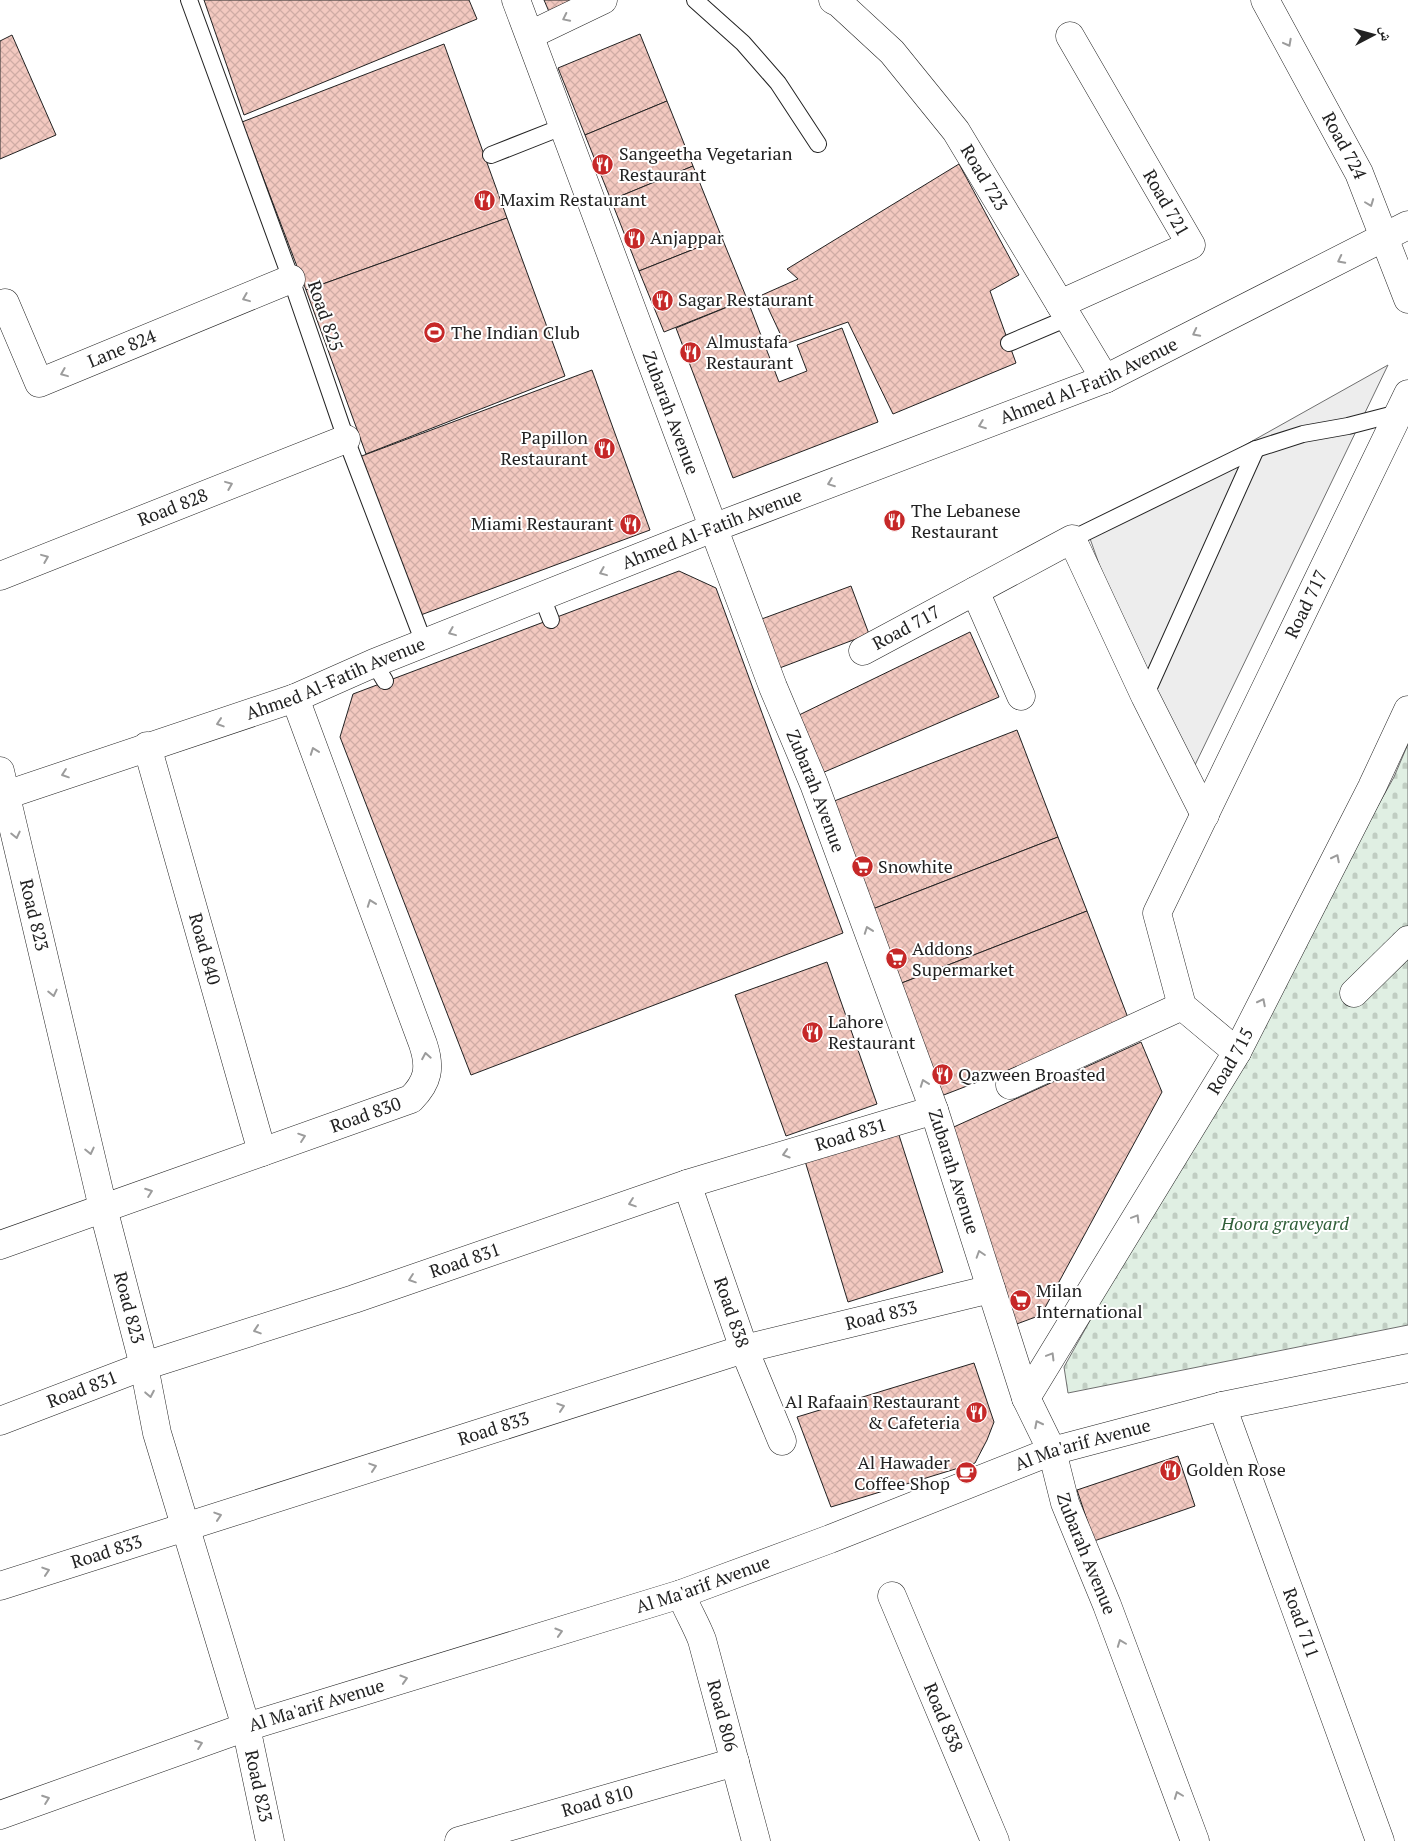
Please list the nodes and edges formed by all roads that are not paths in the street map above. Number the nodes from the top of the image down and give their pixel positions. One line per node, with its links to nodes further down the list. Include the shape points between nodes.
1 (189, 0): 14 (lane, Road 825)
2 (516, 0): 7 (street, Zubarah Avenue)
3 (603, 0): 7 (street, one-way to 7)
4 (695, 0): 10 (lane, via 743,43 778,82)
5 (1265, 0): 13 (street, Road 724, one-way to 13, via 1359,173)
6 (839, 1): 17 (street, Road 723, via 892,52 956,131)
7 (530, 35): 9 (street, Zubarah Avenue)
8 (1070, 36): 17 (street, Road 721, via 1191,245)
9 (562, 127): 11 (lane); 23 (street, Zubarah Avenue)
10 (818, 144)
11 (491, 155)
12 (1408, 225): 13 (street, Ahmed Al-Fatih Avenue)
13 (1384, 238): 15 (street, Road 724); 19 (street, Ahmed Al-Fatih Avenue, one-way to 19)
14 (291, 279): 16 (street, Lane 824, one-way to 16, via 39,383 5,302); 21 (lane, Road 825)
15 (1408, 299)
16 (0, 305)
17 (1064, 311): 18 (lane); 19 (street, Road 723)
18 (1009, 343)
19 (1105, 379): 23 (street, Ahmed Al-Fatih Avenue, one-way to 23)
20 (1403, 403): 22 (lane, via 1348,426 1303,434); 35 (street, Road 717)
21 (346, 439): 25 (street, Road 828, one-way to 21); 27 (lane, Road 825)
22 (1256, 449): 24 (lane); 30 (lane)
23 (713, 528): 27 (street, Ahmed Al-Fatih Avenue, one-way to 27, via 546,609); 41 (street, Zubarah Avenue, one-way to 23, via 814,784 773,687)
24 (1072, 540): 26 (street, Road 717); 30 (street)
25 (0, 576)
26 (975, 591): 28 (street, Road 717); 29 (street)
27 (424, 644): 31 (street, Ahmed Al-Fatih Avenue, via 379,672)
28 (863, 651)
29 (1021, 696)
30 (1145, 696): 35 (street)
31 (295, 698): 33 (street, Ahmed Al-Fatih Avenue, one-way to 33); 42 (street, Road 830, one-way to 31, via 411,1099 420,1090 428,1068 423,1044)
32 (1408, 710): 39 (street, Road 715, one-way to 32, via 1372,788)
33 (147, 746): 34 (street, Ahmed Al-Fatih Avenue, one-way to 34); 42 (street, Road 840)
34 (2, 787): 44 (street, Road 823, one-way to 44)
35 (1205, 815): 38 (street, Road 717, via 1157,913)
36 (1408, 940): 37 (street)
37 (1354, 993)
38 (1182, 1006): 39 (street); 40 (street)
39 (1237, 1052): 50 (street, Road 715, one-way to 39)
40 (1010, 1085)
41 (934, 1110): 43 (street, Road 831, one-way to 43); 46 (street, Zubarah Avenue, one-way to 41)
42 (262, 1152): 44 (street, Road 830, one-way to 42)
43 (686, 1184): 47 (street, Road 838); 48 (street, Road 831, one-way to 48)
44 (103, 1208): 45 (street, Road 830); 48 (street, Road 823)
45 (0, 1245)
46 (991, 1289): 47 (street, Road 833); 50 (street, Zubarah Avenue)
47 (744, 1349): 53 (street, Road 838); 55 (street, Road 833, one-way to 47)
48 (144, 1366): 52 (street, Road 831); 55 (street, Road 823, one-way to 55, via 157,1433)
49 (1408, 1368): 51 (street, Al Ma'arif Avenue)
50 (1026, 1398): 54 (street, Zubarah Avenue, one-way to 50)
51 (1222, 1406): 54 (street, Al Ma'arif Avenue); 67 (street, Road 711)
52 (0, 1421)
53 (782, 1441)
54 (1052, 1451): 57 (street, Al Ma'arif Avenue); 66 (street, Zubarah Avenue, one-way to 54, via 1066,1503)
55 (185, 1527): 56 (street, Road 833, one-way to 55); 59 (street, Road 823)
56 (0, 1586)
57 (681, 1594): 59 (street, Al Ma'arif Avenue, one-way to 57); 60 (street, Road 806, via 702,1640)
58 (892, 1596): 65 (street, Road 838)
59 (246, 1728): 61 (street, Al Ma'arif Avenue, one-way to 59); 62 (street, Road 823)
60 (735, 1762): 63 (street, Road 810); 64 (street, Road 806)
61 (0, 1816)
62 (270, 1841)
63 (460, 1841)
64 (756, 1841)
65 (995, 1841)
66 (1195, 1841)
67 (1380, 1841)

